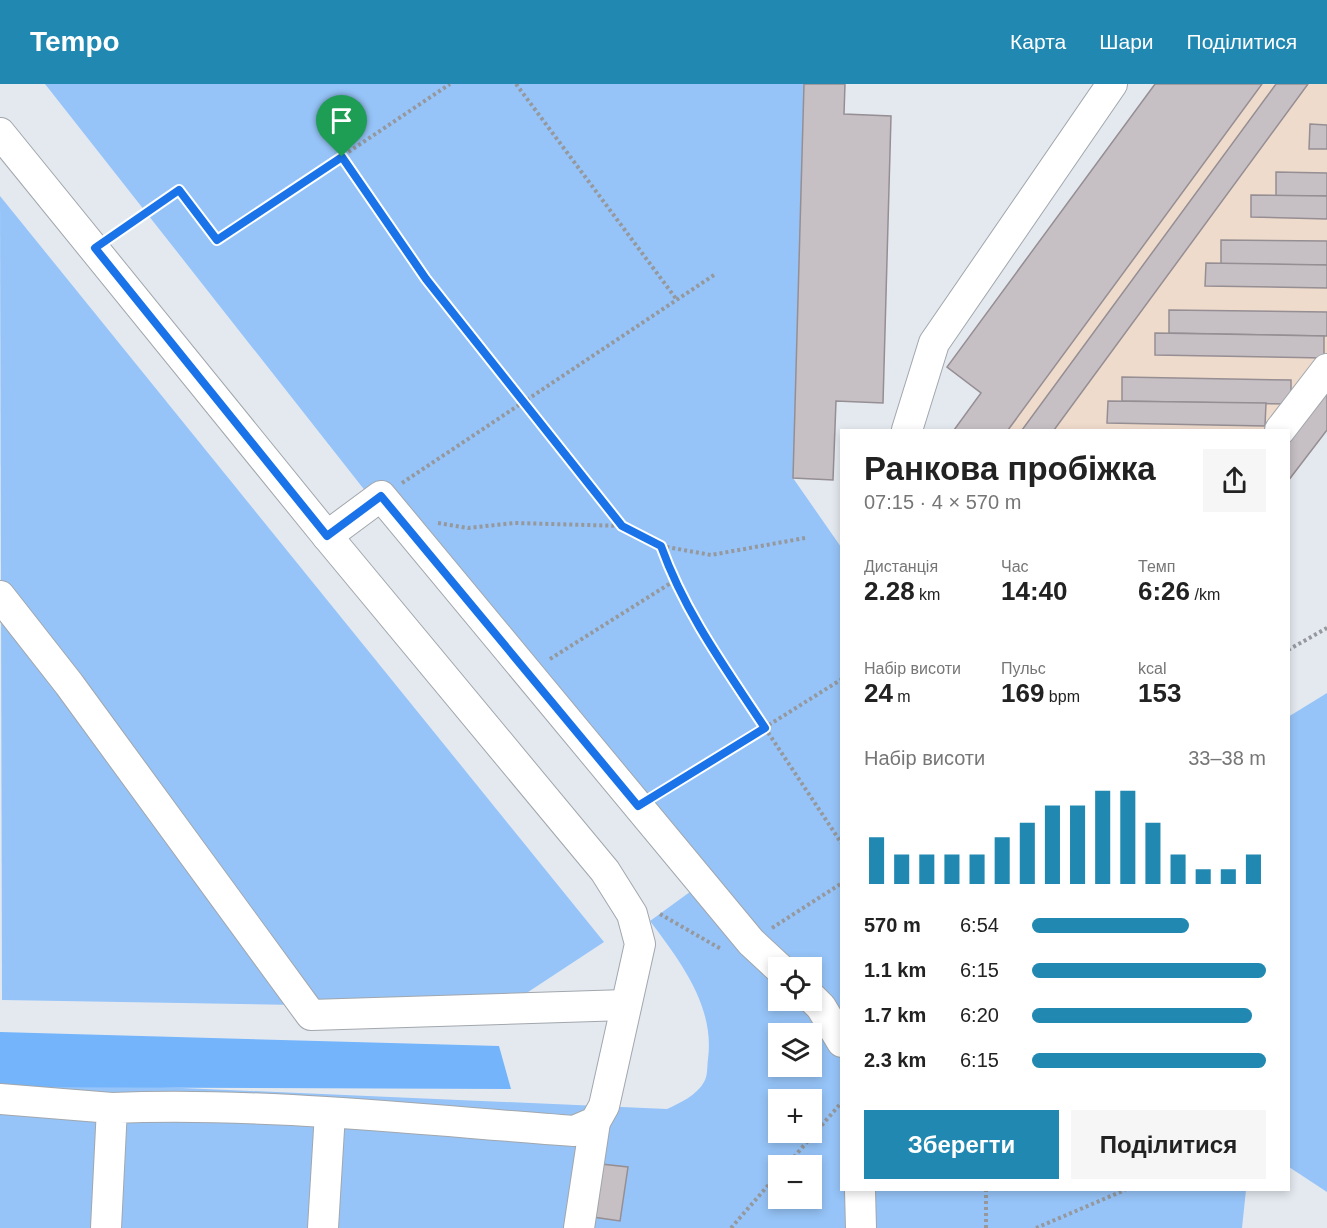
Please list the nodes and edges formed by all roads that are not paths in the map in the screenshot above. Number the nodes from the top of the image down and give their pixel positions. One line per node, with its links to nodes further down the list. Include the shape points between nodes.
1 (1112, 84): 4 (lane, via 934,343)
2 (0, 133): 6 (lane)
3 (1327, 369): 5 (lane)
4 (907, 429)
5 (1281, 429)
6 (327, 536): 8 (lane, via 381,496 638,806 740,947); 9 (lane, via 606,871 632,914 640,944)
7 (0, 596): 9 (lane, via 69,684 311,1016)
8 (768, 962)
9 (626, 1005): 15 (lane, via 604,1106)
10 (822, 1009): 11 (lane)
11 (840, 1039)
12 (0, 1099): 13 (lane)
13 (112, 1108): 14 (lane, via 170,1106); 17 (lane)
14 (330, 1113): 15 (lane, via 574,1131); 18 (lane)
15 (595, 1122): 19 (lane)
16 (860, 1191): 20 (lane)
17 (106, 1228)
18 (323, 1228)
19 (579, 1228)
20 (861, 1228)

